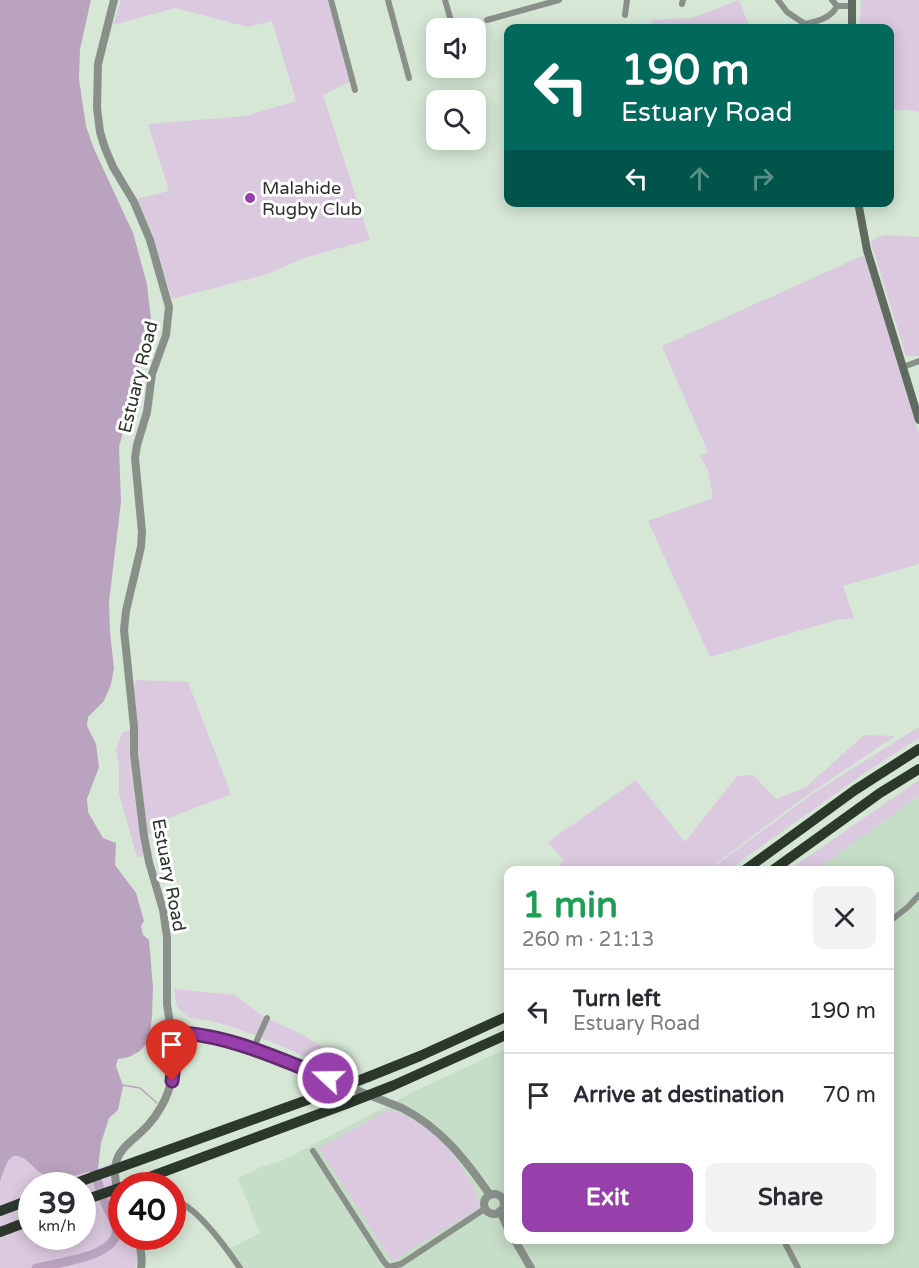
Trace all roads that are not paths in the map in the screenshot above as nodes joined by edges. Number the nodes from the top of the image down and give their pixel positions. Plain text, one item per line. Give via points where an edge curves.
1 (114, 0) edge
2 (331, 0) edge
3 (388, 0) edge
4 (445, 0) edge
5 (559, 0) edge
6 (627, 0) edge
7 (778, 0) edge
8 (832, 0) edge
9 (852, 3) edge
10 (837, 6) junction
11 (625, 15) dead end
12 (450, 18) edge
13 (487, 20) dead end
14 (852, 24) edge
15 (410, 78) dead end
16 (355, 90) dead end
17 (859, 207) edge
18 (919, 361) edge
19 (903, 367) junction
20 (919, 420) edge
21 (919, 749) edge
22 (919, 769) edge
23 (750, 866) edge
24 (779, 866) edge
25 (919, 895) edge
26 (894, 918) edge
27 (267, 1018) dead end
28 (504, 1018) edge
29 (170, 1024) junction
30 (183, 1033) junction
31 (504, 1036) edge
32 (172, 1044) junction
33 (253, 1049) junction
34 (313, 1151) dead end
35 (115, 1172) edge
36 (164, 1172) edge
37 (96, 1176) edge
38 (490, 1195) junction
39 (504, 1196) edge
40 (18, 1204) edge
41 (504, 1204) edge
42 (186, 1206) edge
43 (486, 1208) junction
44 (0, 1211) edge
45 (500, 1211) junction
46 (504, 1220) edge
47 (18, 1225) edge
48 (0, 1232) edge
49 (517, 1244) edge
50 (786, 1244) edge
51 (141, 1250) edge
52 (141, 1268) edge
53 (240, 1268) edge
54 (531, 1268) edge
55 (798, 1268) edge

1 - 29 street, Estuary Road via 98,64 100,132 113,167 147,231 170,307 135,458 142,532 124,630 144,836 167,937
2 - 16 street
3 - 15 street
4 - 12 street
5 - 13 street
6 - 11 street
7 - 10 street via 805,24 833,13
8 - 10 street
9 - 10 street
9 - 14 main road
17 - 19 main road via 872,267
18 - 19 street
19 - 20 main road
21 - 23 highway
22 - 24 highway
25 - 26 street
27 - 33 street
28 - 37 highway, bridge via 368,1077
29 - 30 street via 180,1027
29 - 32 street via 162,1033 166,1042
30 - 32 street
30 - 33 street via 214,1037
31 - 36 highway, bridge via 392,1086
32 - 35 street via 172,1081 161,1107 123,1148
33 - 38 street via 420,1118 457,1150
34 - 43 street via 389,1267 401,1264
38 - 39 street
38 - 43 street via 485,1200
40 - 44 highway
41 - 45 street
42 - 53 street
43 - 45 street via 492,1213
45 - 46 street
47 - 48 highway
49 - 54 street
50 - 55 street
51 - 52 street

